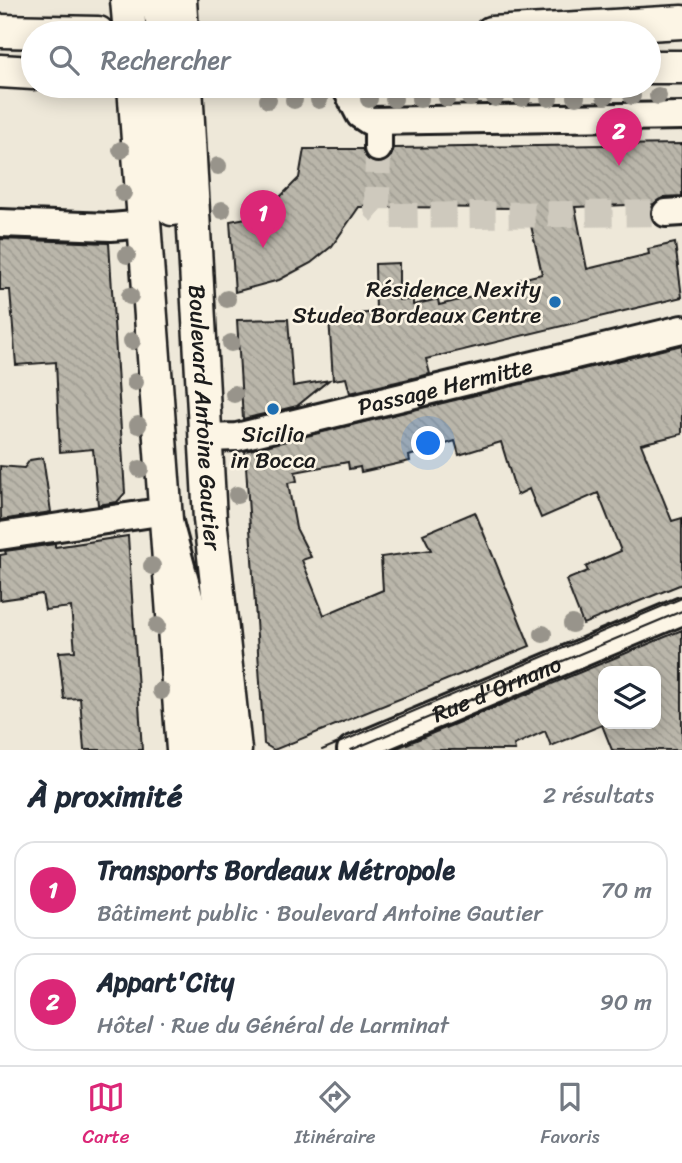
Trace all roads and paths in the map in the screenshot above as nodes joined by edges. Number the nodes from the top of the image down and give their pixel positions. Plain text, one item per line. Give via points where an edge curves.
1 (127, 0) edge
2 (155, 0) edge
3 (180, 0) edge
4 (129, 21) edge
5 (163, 21) edge
6 (181, 21) edge
7 (682, 22) edge
8 (661, 23) edge
9 (0, 31) edge
10 (21, 31) edge
11 (661, 67) edge
12 (682, 67) edge
13 (0, 71) edge
14 (21, 72) edge
15 (135, 98) edge
16 (161, 98) edge
17 (187, 98) edge
18 (351, 98) edge
19 (682, 116) edge
20 (0, 223) edge
21 (146, 224) junction
22 (682, 329) edge
23 (205, 403) junction
24 (208, 438) junction
25 (166, 511) junction
26 (0, 536) edge
27 (682, 611) edge
28 (183, 750) edge
29 (211, 750) edge
30 (235, 750) edge
31 (351, 750) edge

1 - 4 main road
2 - 5 main road
3 - 6 main road
7 - 8 main road
9 - 10 main road
11 - 12 main road
13 - 14 main road
15 - 21 main road, Boulevard Antoine Gautier
16 - 23 main road via 180,280
17 - 23 main road, Boulevard Antoine Gautier
18 - 19 street via 378,135
20 - 21 street
21 - 25 main road, Boulevard Antoine Gautier
22 - 24 street, Passage Hermitte via 237,436
23 - 24 main road, Boulevard Antoine Gautier
24 - 30 main road, Boulevard Antoine Gautier via 210,519
25 - 26 street
25 - 28 main road, Boulevard Antoine Gautier
25 - 29 street, Boulevard Antoine Gautier via 194,615
27 - 31 street, Rue d'Ornano

